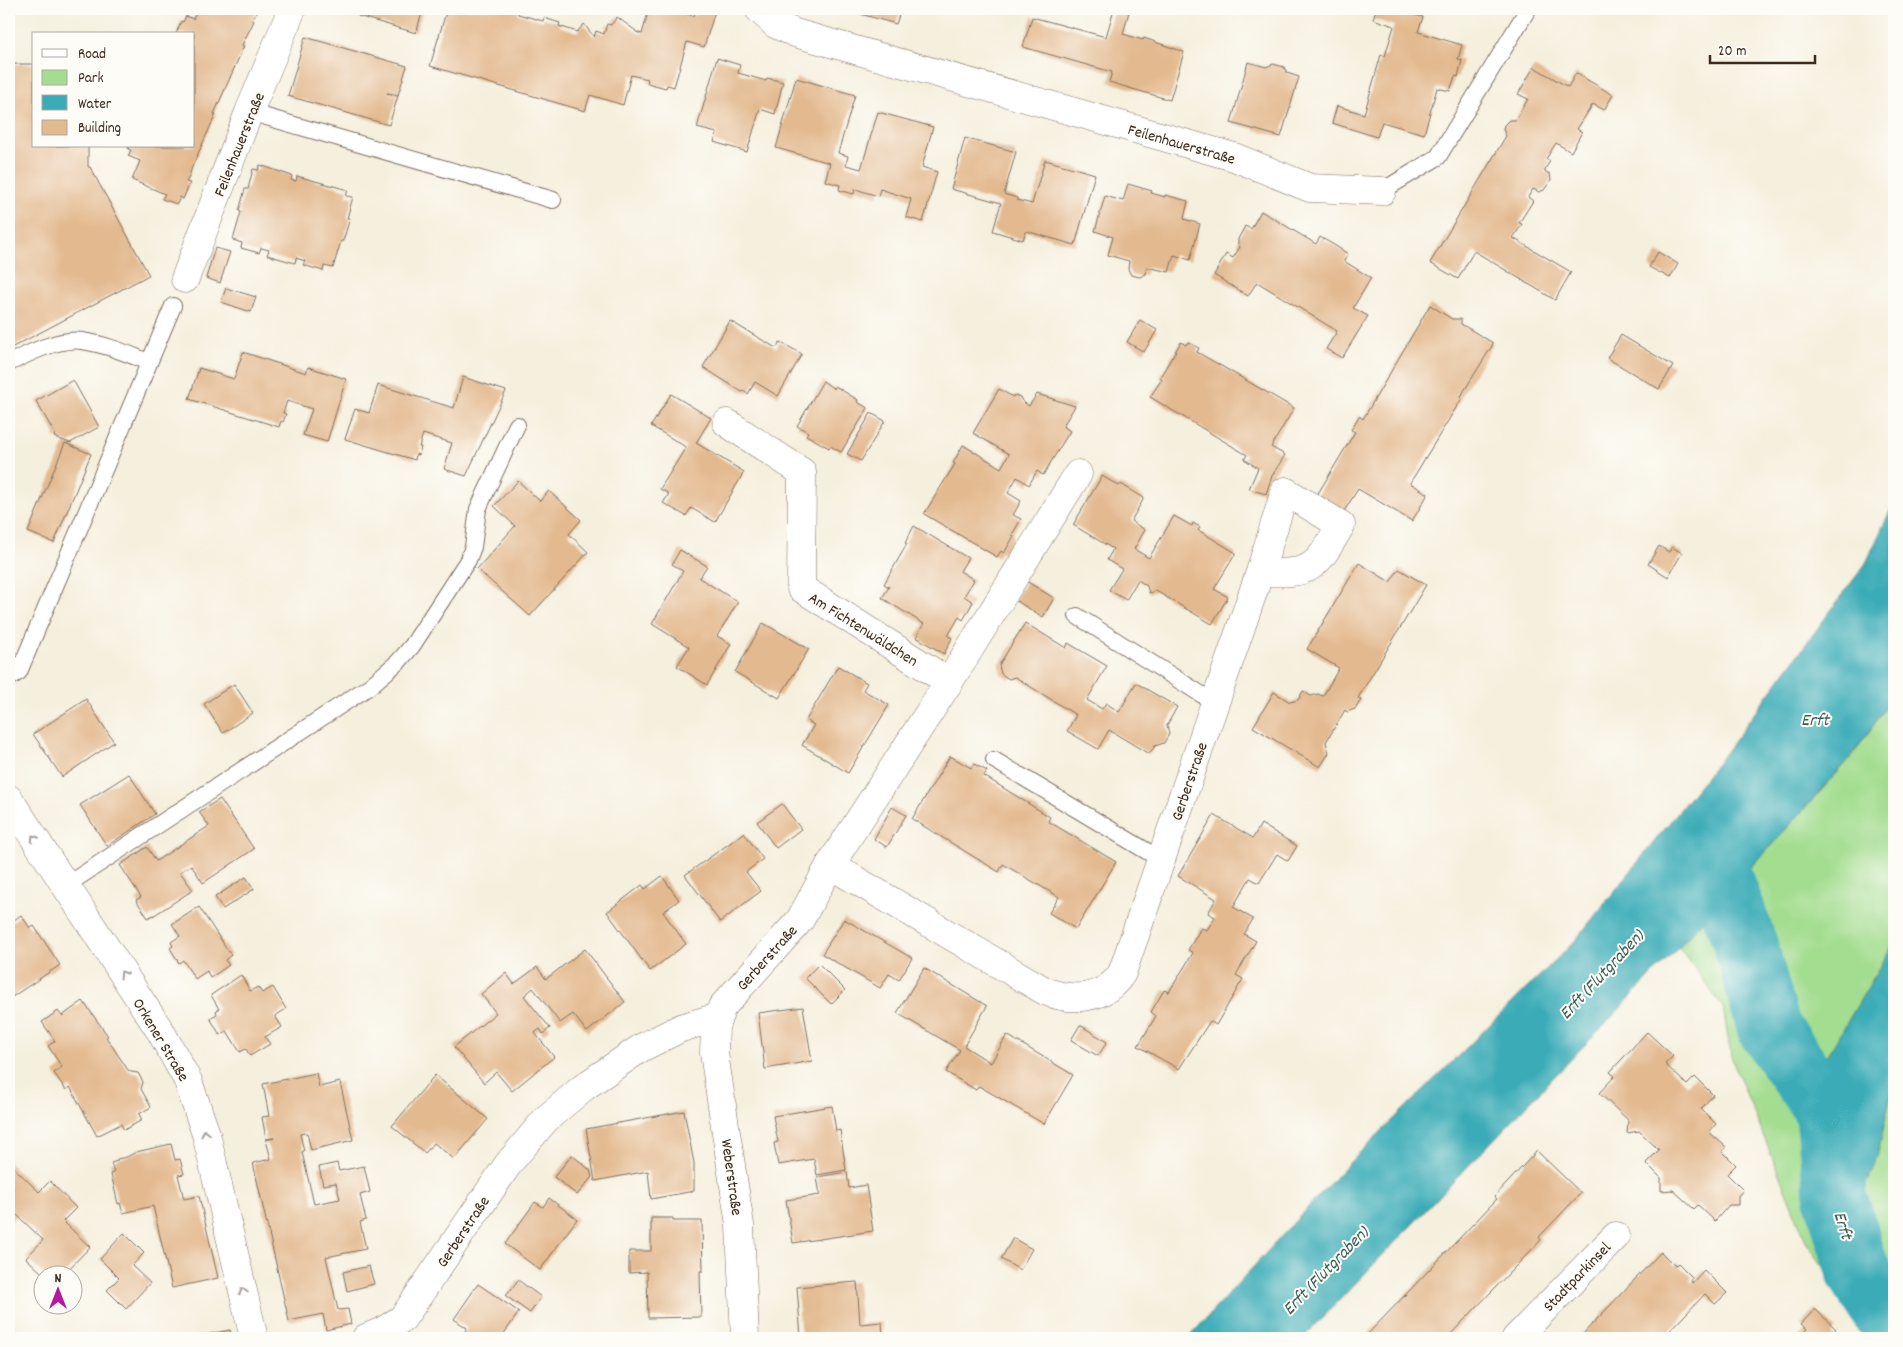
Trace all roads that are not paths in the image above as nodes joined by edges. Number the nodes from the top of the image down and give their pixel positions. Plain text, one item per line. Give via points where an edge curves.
1 (292, 9) edge
2 (759, 9) edge
3 (1528, 9) edge
4 (250, 112) junction
5 (1382, 192) joint
6 (553, 200) dead end
7 (184, 280) dead end
8 (173, 306) dead end
9 (149, 362) junction
10 (9, 363) edge
11 (727, 423) dead end
12 (517, 426) dead end
13 (1078, 474) dead end
14 (1260, 572) dead end
15 (1077, 616) dead end
16 (9, 678) edge
17 (949, 682) junction
18 (1215, 703) junction
19 (994, 760) dead end
20 (9, 799) edge
21 (1160, 859) junction
22 (830, 865) junction
23 (65, 886) junction
24 (718, 1017) junction
25 (1616, 1236) dead end
26 (254, 1338) edge
27 (366, 1338) edge
28 (745, 1338) edge
29 (1516, 1338) edge

1 - 4 street, Feilenhauerstraße
2 - 5 street, Feilenhauerstraße via 775,24 795,33 1234,158 1310,188
3 - 5 lane, Feilenhauerstraße via 1438,158
4 - 6 lane
4 - 7 street, Feilenhauerstraße
8 - 9 lane
9 - 10 lane via 81,340 51,344
9 - 16 lane via 19,672
11 - 17 street, Am Fichtenwäldchen via 802,472 801,588
12 - 23 lane via 478,509 471,555 425,628 399,661 370,686
13 - 17 street
14 - 18 street, Gerberstraße
15 - 18 lane
17 - 22 street
18 - 21 street, Gerberstraße
19 - 21 lane
23 -> 20 street, Orkener Straße
21 - 22 street, Gerberstraße via 1122,973 1116,982 1098,994 1067,998 1045,991
22 - 24 street, Gerberstraße via 800,920 728,1000
26 -> 23 street, Orkener Straße via 206,1134 188,1081
24 - 27 street, Gerberstraße via 681,1028 641,1048 584,1087 546,1119 509,1162 403,1318
24 - 28 street, Weberstraße via 714,1054 740,1225
25 - 29 street, Stadtparkinsel

